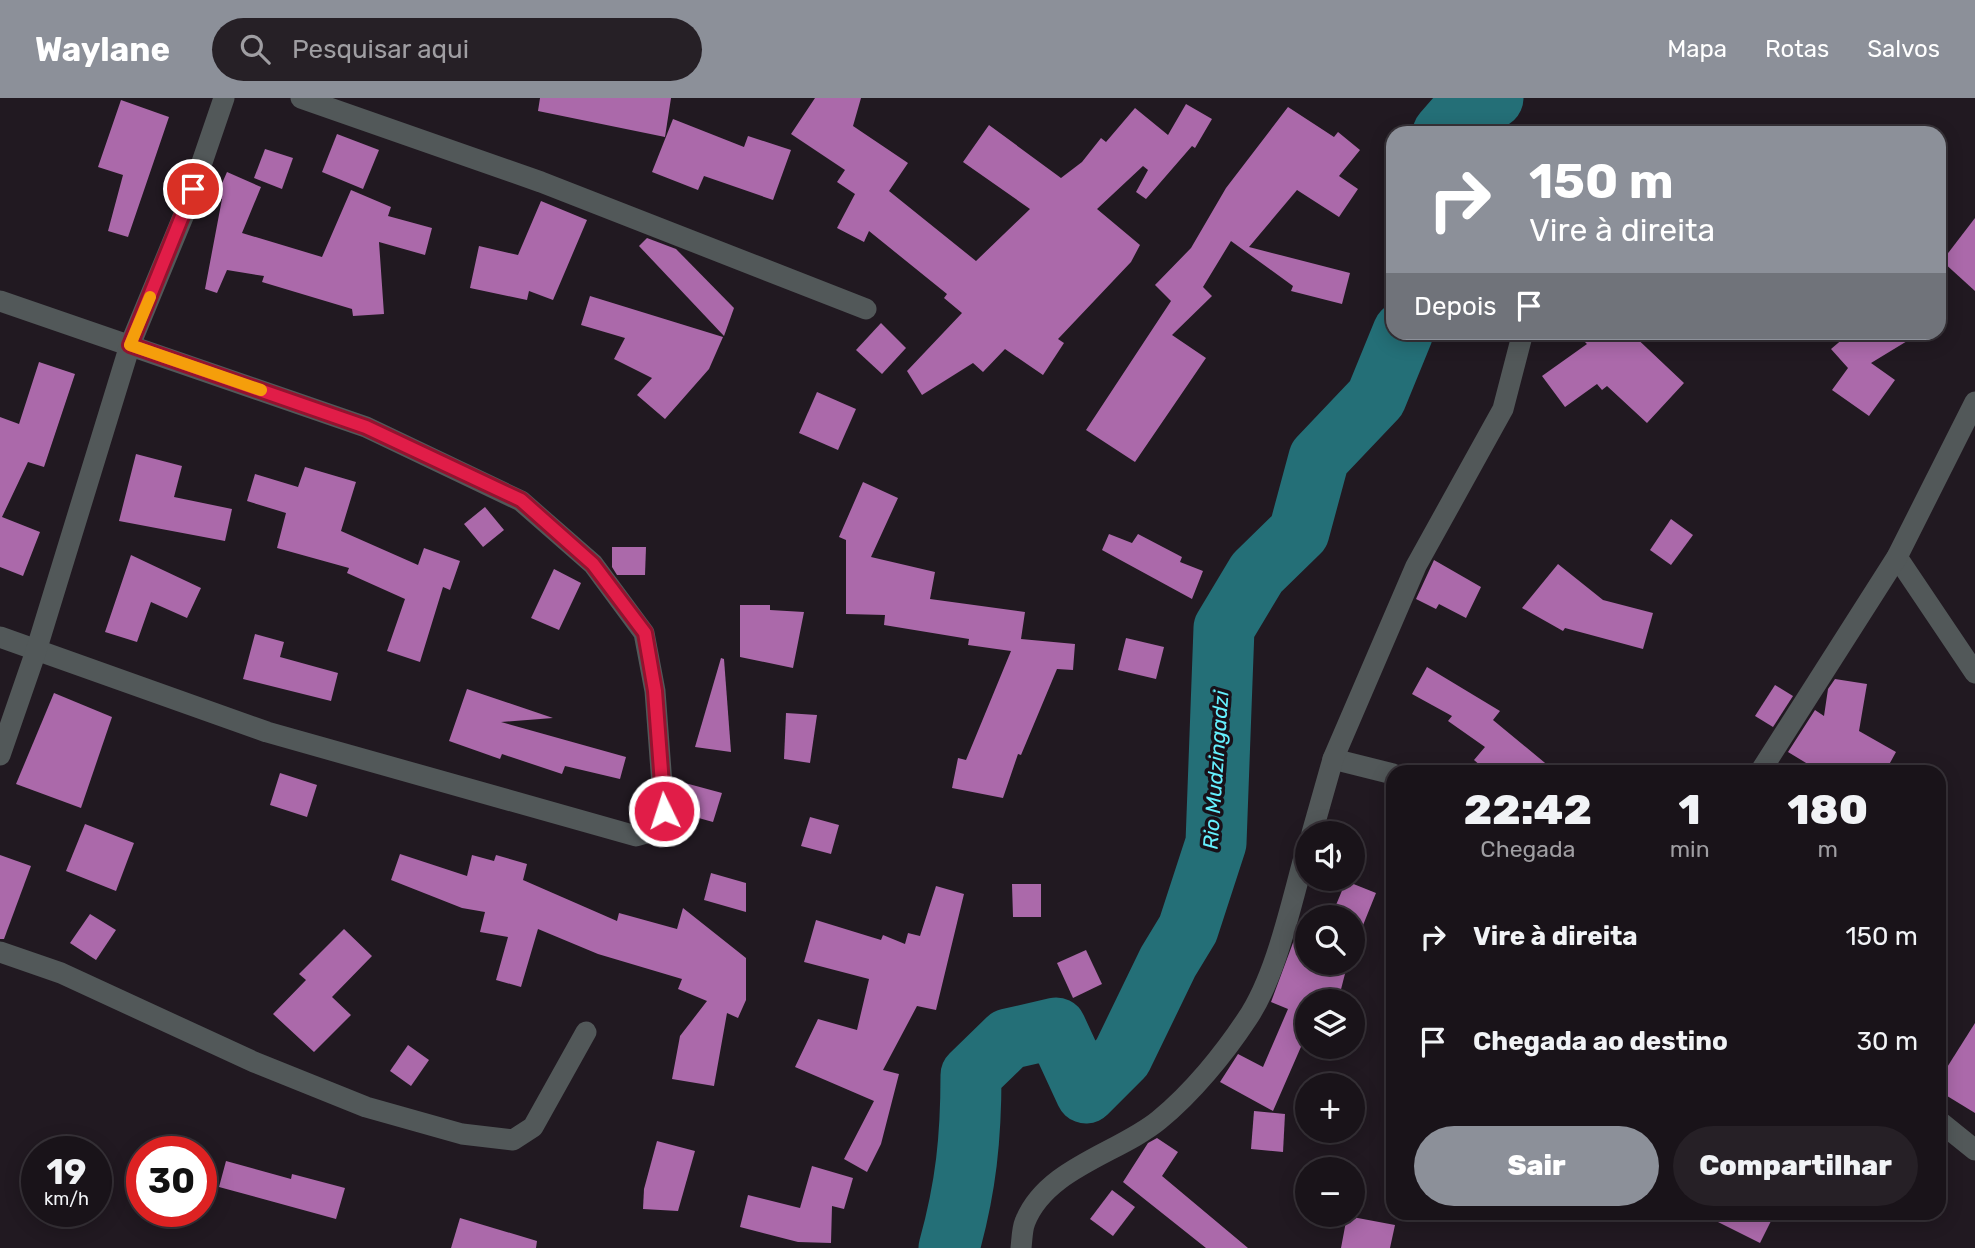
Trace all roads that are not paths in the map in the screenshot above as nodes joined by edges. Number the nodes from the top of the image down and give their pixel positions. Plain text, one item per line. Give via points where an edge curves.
1 (224, 98) edge
2 (301, 98) edge
3 (0, 301) edge
4 (866, 309) dead end
5 (1521, 340) edge
6 (130, 345) junction
7 (1975, 402) edge
8 (1897, 557) junction
9 (0, 637) edge
10 (36, 652) junction
11 (1975, 673) edge
12 (0, 755) edge
13 (1334, 759) junction
14 (1764, 765) edge
15 (1386, 772) edge
16 (1315, 821) edge
17 (1295, 889) edge
18 (0, 952) edge
19 (586, 1032) dead end
20 (1946, 1127) edge
21 (1975, 1150) edge
22 (1021, 1248) edge

1 - 6 street via 185,212
2 - 4 street via 541,182
3 - 6 street
5 - 13 street via 1503,409 1416,566
6 - 10 street
6 - 10 street via 366,427 521,500 593,564 645,633 655,691 664,811 657,830 636,836 267,732
7 - 8 street
8 - 11 street
8 - 14 street
9 - 10 street
10 - 12 street
13 - 15 street
13 - 16 street
17 - 22 street via 1275,958 1248,1018 1157,1122 1061,1179 1036,1203 1024,1223
18 - 19 street via 61,972 254,1062 366,1107 462,1134 513,1140 524,1136
20 - 21 street

